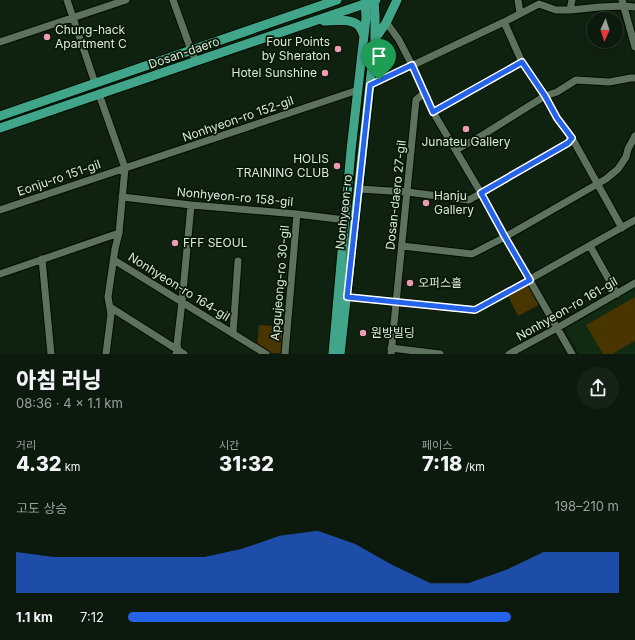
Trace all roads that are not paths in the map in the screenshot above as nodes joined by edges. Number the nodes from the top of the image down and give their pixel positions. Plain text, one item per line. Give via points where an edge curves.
1 (67, 0) edge
2 (126, 0) edge
3 (172, 0) edge
4 (337, 0) edge
5 (397, 0) edge
6 (518, 0) edge
7 (572, 0) edge
8 (371, 1) edge
9 (623, 3) edge
10 (635, 6) edge
11 (570, 10) junction
12 (520, 13) junction
13 (73, 18) junction
14 (314, 22) junction
15 (504, 22) junction
16 (386, 23) junction
17 (364, 36) junction
18 (375, 39) junction
19 (0, 42) edge
20 (635, 47) edge
21 (191, 50) junction
22 (196, 61) junction
23 (522, 62) junction
24 (412, 65) junction
25 (635, 78) edge
26 (95, 83) junction
27 (370, 85) junction
28 (358, 90) junction
29 (424, 93) junction
30 (99, 94) junction
31 (545, 96) junction
32 (433, 112) junction
33 (0, 116) edge
34 (0, 128) edge
35 (635, 136) edge
36 (572, 138) junction
37 (456, 150) junction
38 (124, 168) junction
39 (597, 184) junction
40 (359, 189) junction
41 (407, 192) junction
42 (481, 193) junction
43 (122, 198) junction
44 (191, 205) junction
45 (0, 210) edge
46 (297, 214) junction
47 (345, 220) junction
48 (635, 220) edge
49 (622, 228) junction
50 (120, 233) junction
51 (505, 237) junction
52 (402, 246) junction
53 (590, 246) junction
54 (42, 259) junction
55 (114, 260) junction
56 (238, 261) dead end
57 (0, 274) edge
58 (530, 280) junction
59 (635, 283) edge
60 (617, 294) junction
61 (347, 297) junction
62 (182, 302) junction
63 (396, 302) junction
64 (110, 307) junction
65 (557, 328) junction
66 (233, 333) junction
67 (391, 351) edge
68 (179, 353) edge
69 (51, 354) edge
70 (106, 354) edge
71 (266, 354) edge
72 (285, 354) edge
73 (333, 354) edge
74 (340, 354) edge
75 (440, 354) edge
76 (509, 354) edge
77 (572, 354) edge

1 - 13 street
2 - 13 street
3 - 21 street
4 - 21 main road, Dosan-daero
5 - 16 main road
6 - 12 street
7 - 11 street
8 - 14 main road, Dosan-daero
8 - 17 main road, Nonhyeon-ro
8 - 18 main road, Nonhyeon-ro via 375,15
9 - 10 street
9 - 11 street
9 - 20 street
11 - 12 street via 556,10 538,4
12 - 15 street
13 - 19 street
13 - 26 street
14 - 17 main road via 346,21 360,27
14 - 22 main road, Dosan-daero
15 - 23 street
15 - 24 street
16 - 18 main road
16 - 24 street via 399,40
17 - 28 main road, Nonhyeon-ro
18 - 27 main road, Nonhyeon-ro
21 - 22 street
21 - 26 main road, Dosan-daero
22 - 30 main road, Dosan-daero
23 - 31 street
23 - 32 street
24 - 27 street
24 - 29 street
25 - 31 street via 610,82 576,80
26 - 33 main road, Dosan-daero
27 - 40 main road, Nonhyeon-ro
28 - 38 street, Nonhyeon-ro 152-gil
28 - 47 main road, Nonhyeon-ro
29 - 32 street
29 - 41 street, Dosan-daero 27-gil via 416,100
30 - 34 main road, Dosan-daero
30 - 38 street
31 - 36 street
31 - 37 street
32 - 37 street
35 - 39 street via 618,169
36 - 39 street
36 - 42 street via 568,143
37 - 42 street
38 - 43 street
38 - 45 street, Eonju-ro 151-gil
39 - 49 street
39 - 51 street
40 - 41 street
40 - 61 main road, Nonhyeon-ro
41 - 42 street via 469,200
41 - 52 street, Dosan-daero 27-gil
42 - 51 street
43 - 44 street, Nonhyeon-ro 158-gil
43 - 50 street
44 - 46 street, Nonhyeon-ro 158-gil
44 - 62 street
46 - 47 street, Nonhyeon-ro 158-gil
46 - 72 street, Apgujeong-ro 30-gil
47 - 73 main road, Nonhyeon-ro
48 - 49 street
49 - 53 street
50 - 54 street
50 - 55 street
51 - 52 street via 472,254
51 - 58 street
52 - 63 street, Dosan-daero 27-gil
53 - 58 street
53 - 60 street
54 - 57 street
54 - 69 street
55 - 62 street, Nonhyeon-ro 164-gil
55 - 64 street via 108,297
56 - 66 street, Nonhyeon-ro 164-gil
58 - 63 street via 475,310
58 - 65 street
59 - 60 street, Nonhyeon-ro 161-gil
60 - 65 street, Nonhyeon-ro 161-gil
61 - 63 street
61 - 74 main road, Nonhyeon-ro
62 - 66 street, Nonhyeon-ro 164-gil
62 - 68 street via 177,344
63 - 67 street, Dosan-daero 27-gil
64 - 68 street
64 - 70 street
65 - 76 street, Nonhyeon-ro 161-gil
65 - 77 street
66 - 71 street, Nonhyeon-ro 164-gil
67 - 75 street via 409,350

